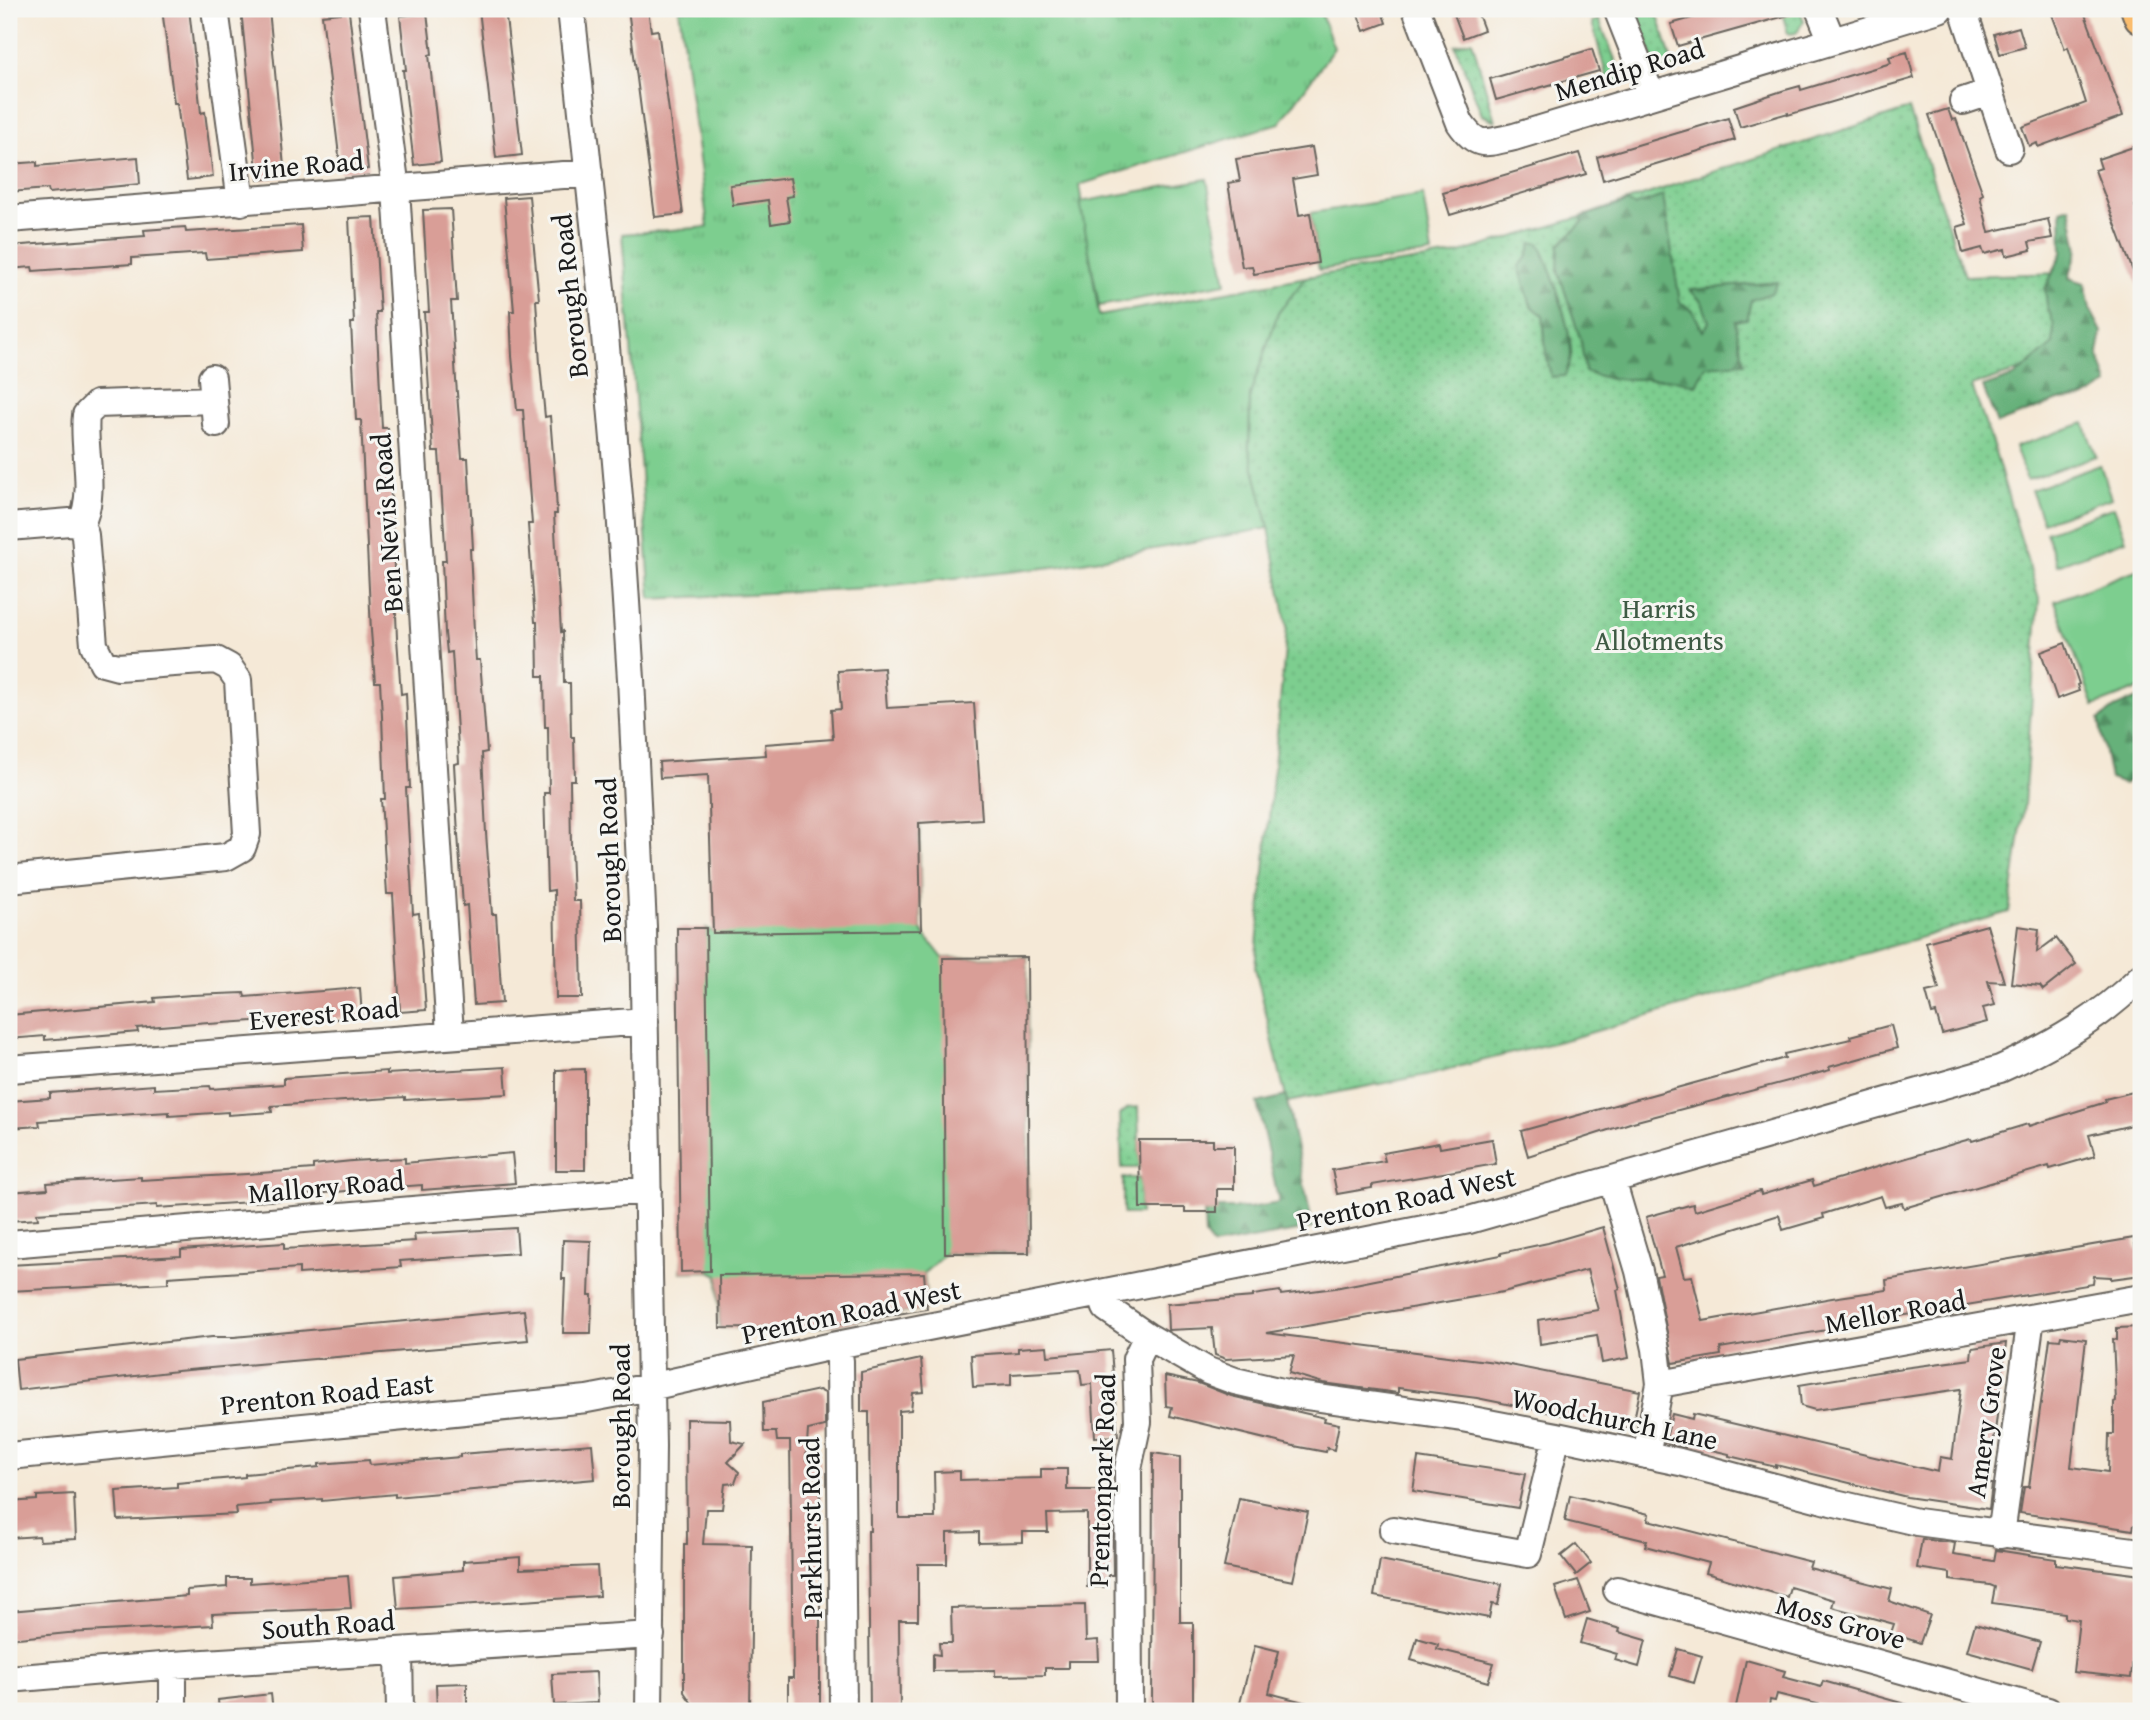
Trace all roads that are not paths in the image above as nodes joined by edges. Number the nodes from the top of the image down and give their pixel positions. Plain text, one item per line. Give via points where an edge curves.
1 (215, 9) edge
2 (372, 9) edge
3 (570, 9) edge
4 (1416, 9) edge
5 (1617, 9) edge
6 (1819, 9) edge
7 (1939, 9) edge
8 (1964, 9) edge
9 (2138, 9) edge
10 (2141, 18) edge
11 (1832, 41) junction
12 (1990, 92) junction
13 (1651, 95) junction
14 (1963, 101) dead end
15 (2009, 149) dead end
16 (589, 173) junction
17 (396, 189) junction
18 (241, 202) junction
19 (9, 219) edge
20 (214, 401) dead end
21 (81, 524) junction
22 (9, 527) edge
23 (9, 879) edge
24 (2141, 977) edge
25 (645, 1021) junction
26 (450, 1034) junction
27 (9, 1069) edge
28 (1612, 1180) junction
29 (648, 1190) junction
30 (9, 1244) edge
31 (1101, 1294) junction
32 (2141, 1298) edge
33 (2031, 1318) junction
34 (1147, 1336) junction
35 (837, 1345) junction
36 (1660, 1384) junction
37 (650, 1387) junction
38 (1557, 1436) junction
39 (1646, 1455) junction
40 (9, 1456) edge
41 (1393, 1530) dead end
42 (2001, 1535) junction
43 (2141, 1552) edge
44 (1618, 1590) dead end
45 (651, 1636) junction
46 (399, 1651) junction
47 (173, 1665) junction
48 (9, 1679) edge
49 (173, 1711) edge
50 (400, 1711) edge
51 (649, 1711) edge
52 (843, 1711) edge
53 (1129, 1711) edge
54 (2048, 1711) edge

1 - 18 street
2 - 17 street, Ben Nevis Road
3 - 16 street, Borough Road
4 - 13 street, Mendip Road via 1460,123 1471,138 1483,142 1514,137
5 - 13 street
6 - 11 street
7 - 11 street, Mendip Road
8 - 12 street
9 - 10 main road
11 - 13 street, Mendip Road
12 - 14 street
12 - 15 street
16 - 17 street, Irvine Road
16 - 25 street, Borough Road via 624,560
17 - 18 street, Irvine Road
17 - 26 street, Ben Nevis Road
18 - 19 street, Irvine Road
20 - 21 street via 97,404 86,415 88,497
21 - 22 street
21 - 23 street via 94,645 103,663 118,667 216,660 229,667 238,680 247,834 242,848 226,858
24 - 28 street, Prenton Road West via 2087,1023 2000,1069
25 - 26 street, Everest Road
25 - 29 street, Borough Road
26 - 27 street, Everest Road
28 - 31 street, Prenton Road West via 1469,1220
28 - 36 street via 1639,1271
29 - 30 street, Mallory Road
29 - 37 street, Borough Road
31 - 34 street, Woodchurch Lane via 1106,1308
31 - 35 street, Prenton Road West
32 - 33 street, Mellor Road
33 - 36 street, Mellor Road
33 - 42 street, Amery Grove
34 - 38 street, Woodchurch Lane via 1235,1381
34 - 53 street, Prentonpark Road via 1136,1359 1138,1422 1128,1469
35 - 37 street, Prenton Road West
35 - 52 street, Parkhurst Road
36 - 39 street
37 - 40 street, Prenton Road East via 587,1399
37 - 45 street, Borough Road
38 - 39 street, Woodchurch Lane
38 - 41 street via 1528,1554
39 - 42 street, Woodchurch Lane via 1917,1522
42 - 43 street, Woodchurch Lane
44 - 54 street, Moss Grove
45 - 46 street, South Road
45 - 51 street, Borough Road
46 - 47 street, South Road
46 - 50 street
47 - 48 street, South Road
47 - 49 street

